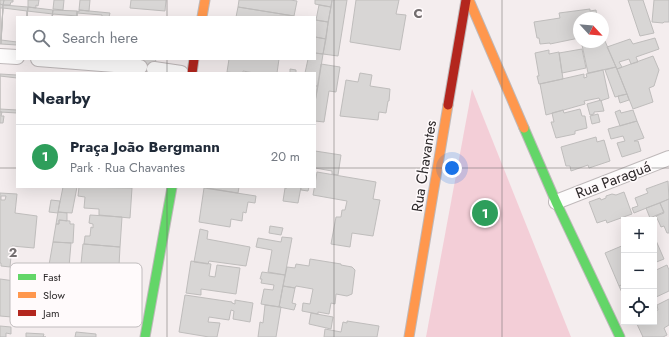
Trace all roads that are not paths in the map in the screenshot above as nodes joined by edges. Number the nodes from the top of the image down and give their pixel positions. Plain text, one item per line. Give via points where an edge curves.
1 (205, 0) edge
2 (466, 0) edge
3 (469, 0) edge
4 (202, 16) edge
5 (0, 56) edge
6 (16, 57) edge
7 (50, 60) edge
8 (194, 60) edge
9 (174, 72) edge
10 (192, 72) edge
11 (669, 158) edge
12 (172, 188) edge
13 (556, 202) junction
14 (145, 337) edge
15 (410, 337) edge
16 (620, 337) edge

1 - 4 street
2 - 15 street, Rua Chavantes
3 - 13 street
5 - 6 street
7 - 9 street
8 - 10 street
11 - 13 street, Rua Paraguá
12 - 14 street
13 - 16 street

